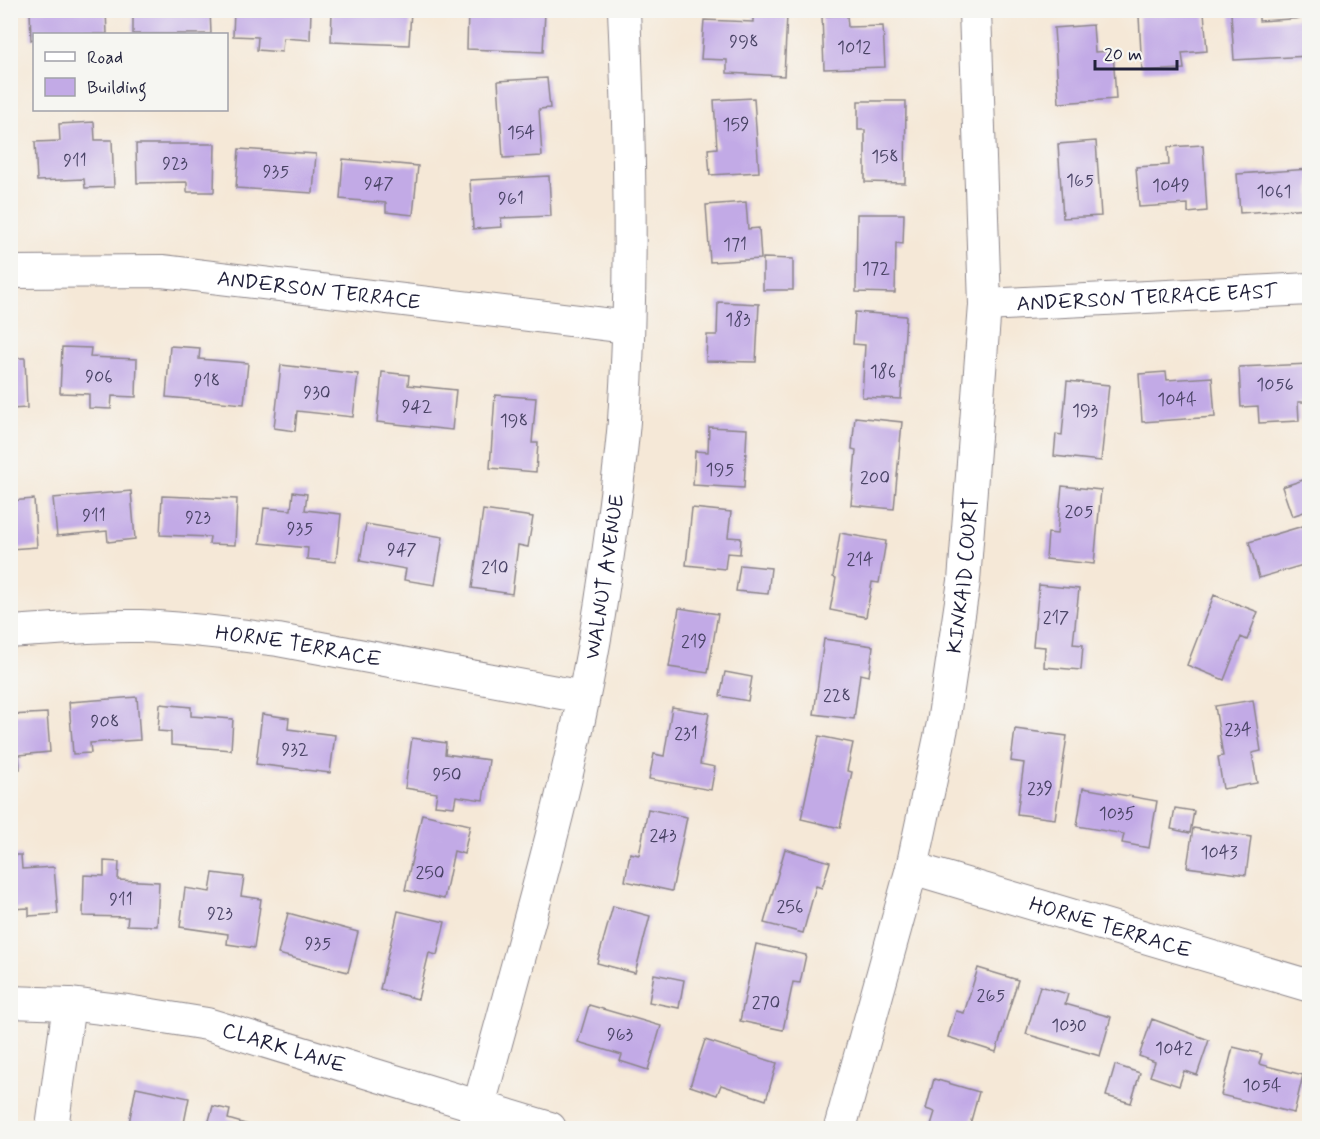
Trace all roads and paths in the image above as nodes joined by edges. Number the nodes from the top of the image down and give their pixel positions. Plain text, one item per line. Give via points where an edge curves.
1 (624, 10) edge
2 (975, 10) edge
3 (10, 272) edge
4 (1310, 289) edge
5 (985, 305) junction
6 (628, 327) junction
7 (10, 632) edge
8 (584, 697) junction
9 (912, 868) junction
10 (1309, 982) edge
11 (10, 1002) edge
12 (69, 1004) junction
13 (476, 1118) edge
14 (52, 1128) edge
15 (550, 1128) edge
16 (840, 1128) edge

1 - 6 street, WALNUT AVENUE via 629,127
2 - 5 street, KINKAID COURT
3 - 6 street, ANDERSON TERRACE via 162,271
4 - 5 street, ANDERSON TERRACE EAST
5 - 9 street, KINKAID COURT via 964,580 943,723
6 - 8 street, WALNUT AVENUE via 624,423 601,603
7 - 8 street, HORNE TERRACE via 139,626 231,633
8 - 13 street, WALNUT AVENUE
9 - 10 street, HORNE TERRACE
9 - 16 street, KINKAID COURT
11 - 12 street, CLARK LANE
12 - 13 street, CLARK LANE via 207,1024
12 - 14 street
13 - 15 street, CLARK LANE

